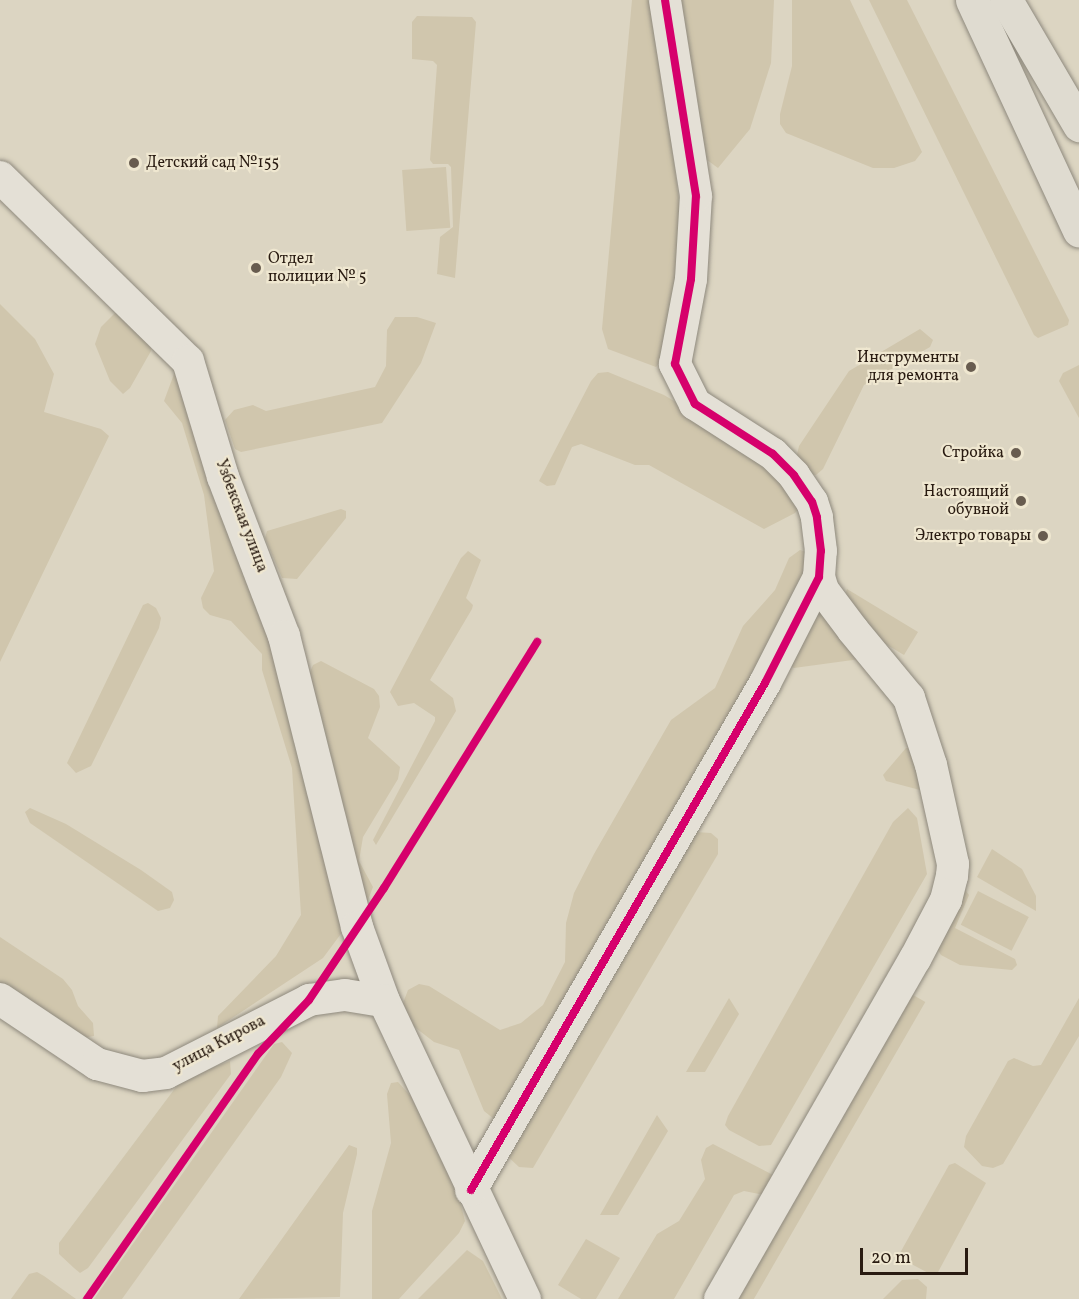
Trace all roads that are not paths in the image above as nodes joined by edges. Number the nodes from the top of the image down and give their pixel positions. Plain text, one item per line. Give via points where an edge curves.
1 (665, 0) edge
2 (972, 0) edge
3 (1006, 0) edge
4 (1073, 113) edge
5 (0, 177) edge
6 (1079, 230) edge
7 (819, 577) junction
8 (0, 999) edge
9 (384, 1001) junction
10 (471, 1190) junction
11 (525, 1299) edge
12 (720, 1299) edge

1 - 7 street via 696,196 690,279 675,364 695,404 773,454 794,475 815,509 821,551
2 - 6 highway
3 - 4 highway
5 - 9 street, Узбекская улица via 188,361 223,477 284,636 316,750 357,927
7 - 10 street via 765,683
7 - 12 street via 832,602 909,698 931,765 953,864 952,876 946,900 915,958
8 - 9 street, улица Кирова via 97,1064 142,1076 166,1073 309,1000 345,995
9 - 10 street, Узбекская улица
10 - 11 street, Узбекская улица

